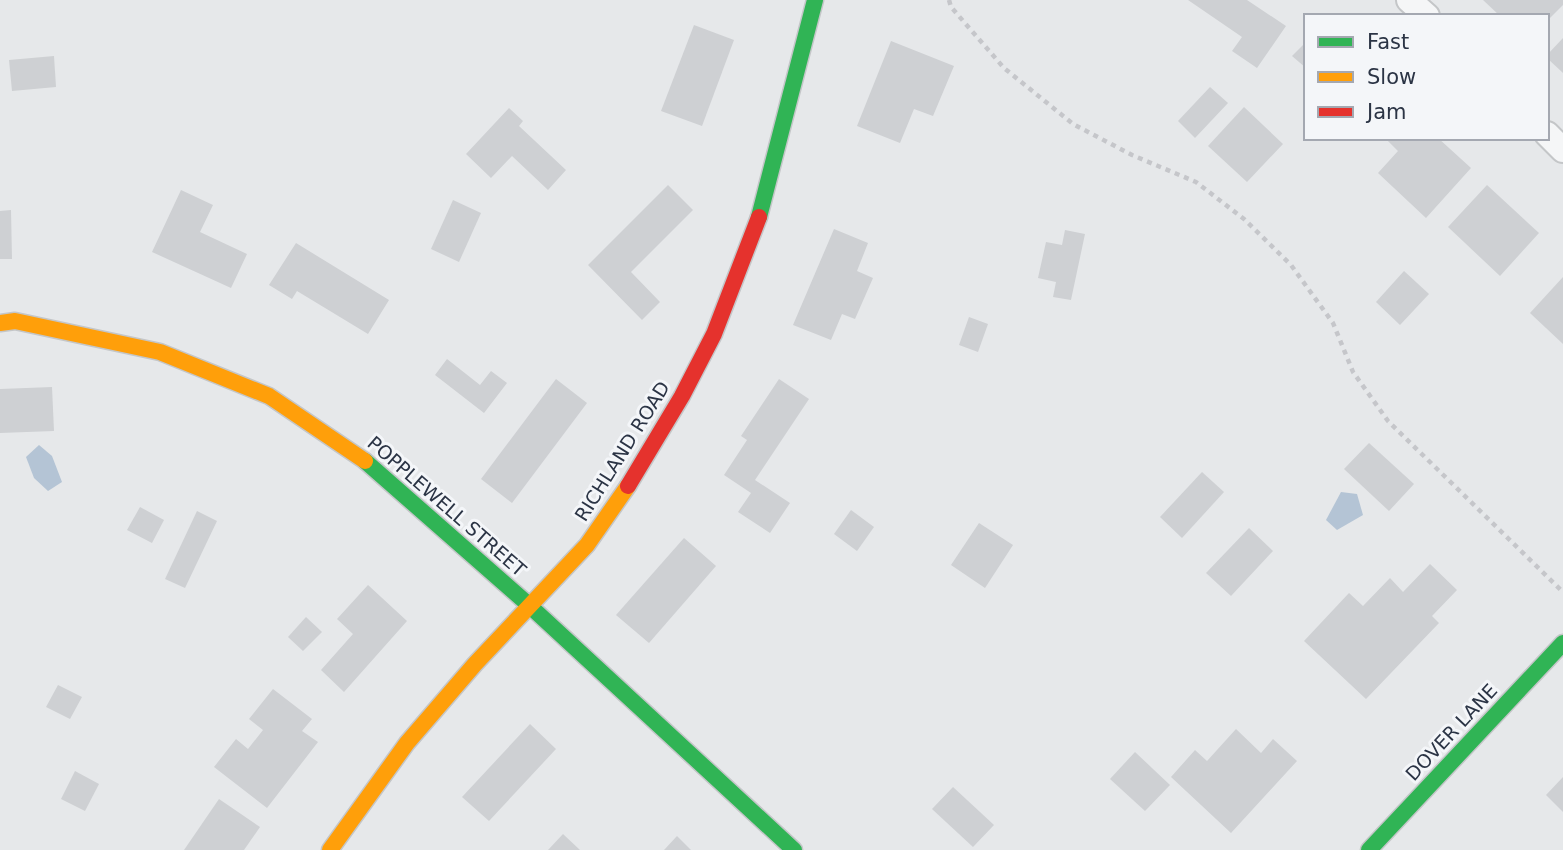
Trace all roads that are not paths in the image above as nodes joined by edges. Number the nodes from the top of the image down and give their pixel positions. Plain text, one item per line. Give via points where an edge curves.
1 (815, 0) edge
2 (1409, 0) edge
3 (1425, 14) edge
4 (1549, 136) edge
5 (1563, 150) edge
6 (0, 323) edge
7 (530, 606) junction
8 (1563, 643) edge
9 (330, 850) edge
10 (794, 850) edge
11 (1369, 850) edge

1 - 7 street, RICHLAND ROAD via 760,215 714,334 624,494 587,545
2 - 3 street
4 - 5 street
6 - 7 street, POPPLEWELL STREET via 15,321 160,352 269,396 364,460
7 - 9 street, RICHLAND ROAD via 407,743
7 - 10 street, POPPLEWELL STREET
8 - 11 street, DOVER LANE

